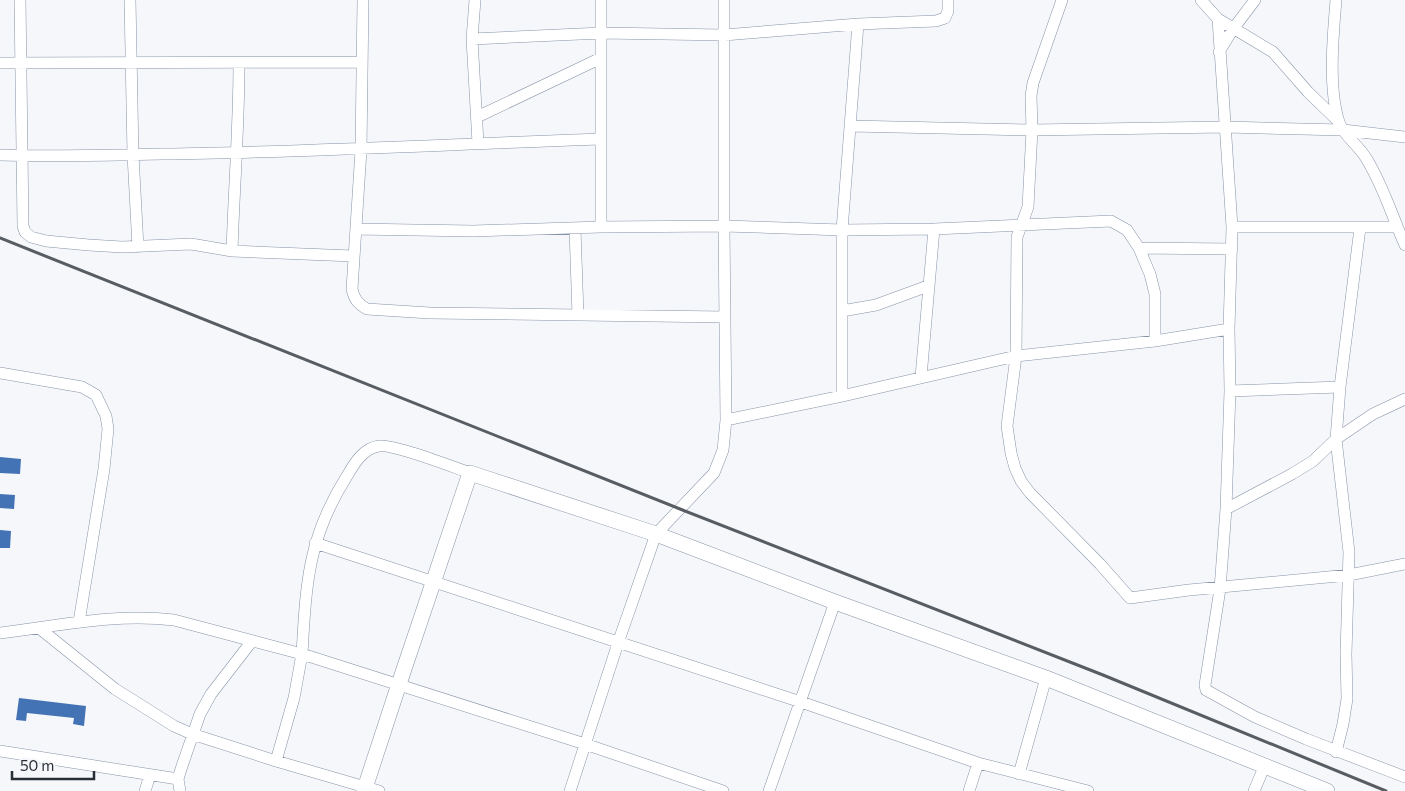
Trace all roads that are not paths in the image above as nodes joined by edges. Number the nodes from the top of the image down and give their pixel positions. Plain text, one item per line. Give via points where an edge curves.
1 (20, 0) edge
2 (130, 0) edge
3 (363, 0) edge
4 (475, 0) edge
5 (601, 0) edge
6 (724, 0) edge
7 (948, 0) edge
8 (1062, 0) edge
9 (1202, 0) edge
10 (1255, 0) edge
11 (1336, 0) edge
12 (1218, 19) junction
13 (858, 24) junction
14 (1233, 29) junction
15 (602, 33) junction
16 (724, 35) junction
17 (472, 39) junction
18 (1220, 52) junction
19 (600, 58) junction
20 (131, 62) junction
21 (361, 62) junction
22 (0, 63) edge
23 (20, 63) junction
24 (239, 63) junction
25 (477, 117) junction
26 (851, 126) junction
27 (1341, 126) junction
28 (1225, 127) junction
29 (1032, 130) junction
30 (1405, 137) edge
31 (601, 139) junction
32 (478, 143) junction
33 (361, 150) junction
34 (236, 153) junction
35 (0, 155) edge
36 (133, 155) junction
37 (20, 156) junction
38 (1020, 225) junction
39 (724, 226) junction
40 (601, 227) junction
41 (1232, 227) junction
42 (1397, 227) junction
43 (1360, 228) junction
44 (356, 229) junction
45 (575, 229) junction
46 (934, 229) junction
47 (842, 230) junction
48 (1405, 245) edge
49 (138, 247) junction
50 (1139, 248) junction
51 (1232, 249) junction
52 (232, 251) junction
53 (353, 256) junction
54 (928, 286) junction
55 (842, 311) junction
56 (578, 315) junction
57 (725, 317) junction
58 (1229, 329) junction
59 (1155, 341) junction
60 (1016, 356) junction
61 (0, 373) edge
62 (921, 377) junction
63 (1340, 387) junction
64 (1230, 391) junction
65 (842, 396) junction
66 (1405, 399) edge
67 (726, 420) junction
68 (1336, 439) junction
69 (470, 473) junction
70 (1226, 509) junction
71 (656, 534) junction
72 (315, 543) junction
73 (1405, 564) edge
74 (1349, 575) junction
75 (434, 582) junction
76 (1220, 588) junction
77 (835, 602) junction
78 (79, 622) junction
79 (39, 628) junction
80 (0, 633) edge
81 (252, 641) junction
82 (618, 643) junction
83 (302, 654) junction
84 (1046, 678) junction
85 (398, 684) junction
86 (801, 702) junction
87 (192, 734) junction
88 (585, 744) junction
89 (0, 750) edge
90 (1336, 752) junction
91 (276, 761) junction
92 (978, 763) junction
93 (1265, 765) junction
94 (1019, 774) junction
95 (150, 775) junction
96 (1405, 776) edge
97 (179, 785) edge
98 (370, 790) edge
99 (146, 791) edge
100 (570, 791) edge
101 (724, 791) edge
102 (769, 791) edge
103 (969, 791) edge
104 (1088, 791) edge
105 (1254, 791) edge
106 (1327, 791) edge

1 - 23 street
2 - 20 street
3 - 21 street
4 - 17 street
5 - 15 street
6 - 16 street
7 - 13 street via 945,18
8 - 29 street via 1033,83
9 - 12 street
10 - 14 street
11 - 27 street via 1334,87
12 - 14 street
12 - 18 street
13 - 16 street
13 - 26 street
14 - 18 street
14 - 27 street via 1273,52
15 - 16 street
15 - 17 street
15 - 19 street
16 - 39 street
17 - 25 street
18 - 28 street
19 - 25 street
19 - 31 street
20 - 23 street
20 - 24 street
20 - 36 street
21 - 24 street
21 - 33 street
22 - 23 street
23 - 37 street
24 - 34 street
25 - 32 street
26 - 29 street
26 - 47 street
27 - 28 street
27 - 30 street
27 - 42 street via 1366,158
28 - 29 street
28 - 41 street
29 - 38 street via 1028,206
31 - 32 street
31 - 40 street
32 - 33 street
33 - 34 street
33 - 44 street
34 - 36 street
34 - 52 street
35 - 37 street
36 - 37 street
36 - 49 street
37 - 49 street via 23,226 30,237 46,241
38 - 46 street
38 - 50 street via 1111,221 1127,230
38 - 60 street via 1017,241
39 - 40 street
39 - 47 street
39 - 57 street
40 - 45 street
41 - 43 street
41 - 51 street
42 - 43 street
42 - 48 street
43 - 63 street
44 - 45 street
44 - 53 street
45 - 56 street
46 - 47 street
46 - 54 street
47 - 55 street
49 - 52 street via 191,244
50 - 51 street
50 - 59 street via 1155,294
51 - 58 street
52 - 53 street
53 - 56 street via 354,298 367,309
54 - 55 street via 876,305
54 - 62 street
55 - 65 street
56 - 57 street
57 - 67 street
58 - 59 street
58 - 64 street
59 - 60 street
60 - 62 street
60 - 76 street via 1007,433 1018,475 1030,493 1130,598
61 - 78 street via 82,386 96,395 106,416 104,469
62 - 65 street
63 - 64 street
63 - 68 street
64 - 70 street
65 - 67 street
66 - 68 street via 1373,414
67 - 71 street via 723,450 714,473
68 - 70 street via 1306,465
68 - 74 street via 1348,537
69 - 71 main road
69 - 72 street via 393,448 380,445 369,449 360,456 337,492
69 - 75 main road
70 - 76 street
71 - 77 main road
71 - 82 street
72 - 75 street
72 - 83 street via 306,594
73 - 74 street
74 - 76 street
74 - 90 street via 1347,699
75 - 82 street
75 - 85 main road
76 - 90 street via 1206,690 1255,717
77 - 84 main road
77 - 86 street
78 - 79 street
78 - 81 street via 123,618 174,620
79 - 80 street
79 - 87 street via 115,689 168,723
81 - 83 street
81 - 87 street via 211,694
82 - 86 street
82 - 88 street
83 - 85 street
83 - 91 street via 294,698
84 - 93 main road
84 - 94 street
85 - 88 street
85 - 98 main road
86 - 92 street
86 - 102 street
87 - 91 street
87 - 97 street
88 - 100 street
88 - 101 street
89 - 95 street
90 - 96 street
91 - 98 street
92 - 94 street
92 - 103 street
93 - 105 street
93 - 106 main road
94 - 104 street
95 - 97 street
95 - 99 street

